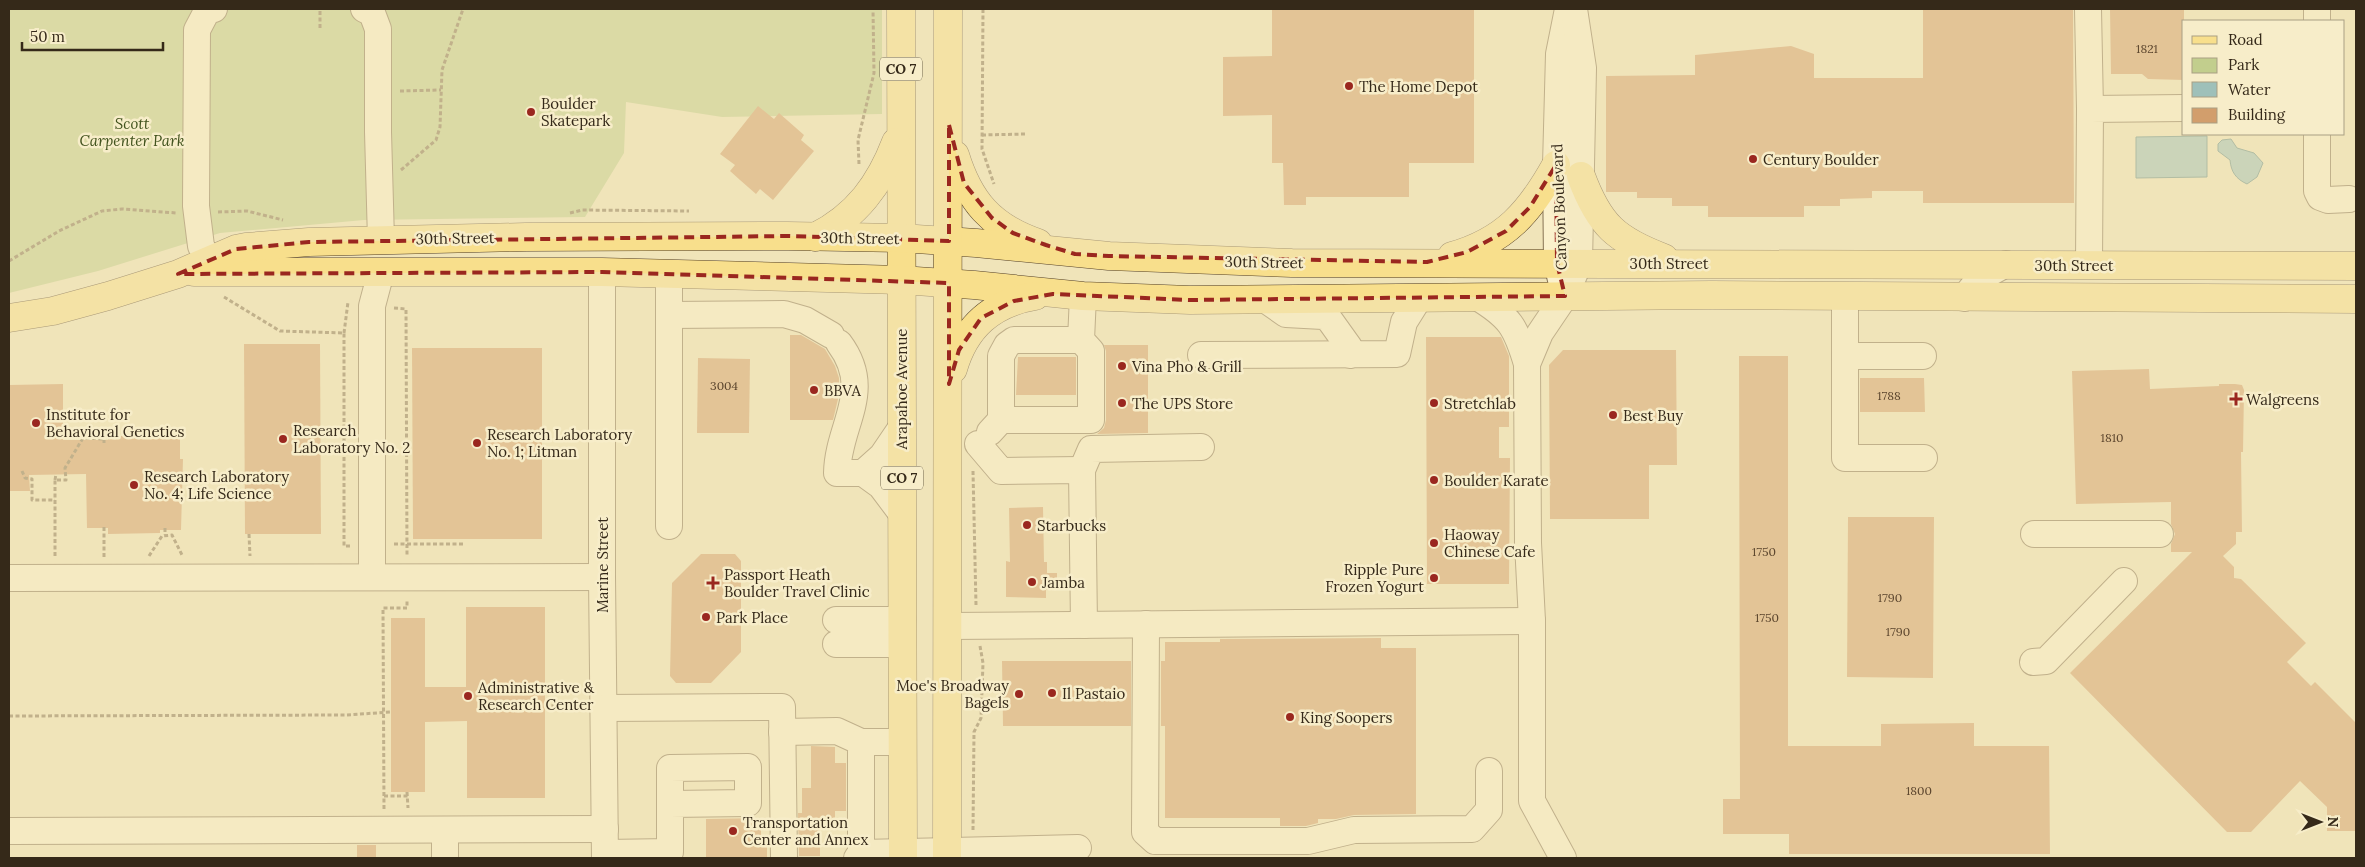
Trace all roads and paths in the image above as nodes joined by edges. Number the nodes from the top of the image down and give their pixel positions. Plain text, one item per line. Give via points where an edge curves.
1 (214, 9) edge
2 (320, 9) edge
3 (364, 9) edge
4 (463, 9) edge
5 (874, 9) edge
6 (901, 9) edge
7 (948, 9) edge
8 (983, 9) edge
9 (1568, 9) edge
10 (1574, 9) edge
11 (2088, 9) edge
12 (320, 28) dead end
13 (2182, 108) edge
14 (2090, 109) junction
15 (949, 125) junction
16 (901, 128) junction
17 (1025, 134) dead end
18 (982, 135) junction
19 (2317, 135) edge
20 (1556, 165) junction
21 (859, 166) dead end
22 (395, 176) dead end
23 (1581, 176) junction
24 (996, 189) dead end
25 (2349, 199) dead end
26 (214, 212) dead end
27 (181, 214) dead end
28 (292, 222) dead end
29 (815, 236) junction
30 (901, 238) junction
31 (381, 240) junction
32 (949, 241) junction
33 (1075, 254) junction
34 (9, 261) edge
35 (1427, 262) junction
36 (1568, 263) junction
37 (1678, 263) junction
38 (2006, 264) junction
39 (2090, 265) junction
40 (213, 266) junction
41 (2356, 266) edge
42 (381, 272) junction
43 (602, 272) junction
44 (670, 274) junction
45 (901, 280) junction
46 (949, 283) junction
47 (1053, 294) junction
48 (1083, 296) junction
49 (1565, 296) junction
50 (224, 297) dead end
51 (349, 297) dead end
52 (1477, 297) junction
53 (1845, 297) junction
54 (1419, 298) junction
55 (1964, 298) junction
56 (2356, 299) edge
57 (1266, 300) junction
58 (670, 315) junction
59 (9, 318) edge
60 (344, 333) junction
61 (1081, 340) junction
62 (1200, 355) dead end
63 (1350, 355) junction
64 (1845, 356) junction
65 (1923, 356) dead end
66 (1527, 364) junction
67 (949, 384) junction
68 (1001, 420) junction
69 (1091, 420) junction
70 (901, 428) junction
71 (104, 442) dead end
72 (967, 445) junction
73 (1201, 447) dead end
74 (1924, 458) dead end
75 (1087, 460) junction
76 (22, 471) dead end
77 (56, 474) dead end
78 (863, 474) junction
79 (55, 480) junction
80 (55, 500) junction
81 (902, 514) junction
82 (669, 526) dead end
83 (104, 527) dead end
84 (165, 528) dead end
85 (249, 534) dead end
86 (2034, 534) dead end
87 (2160, 534) dead end
88 (165, 535) dead end
89 (463, 544) dead end
90 (374, 545) junction
91 (55, 557) dead end
92 (250, 564) dead end
93 (104, 566) dead end
94 (372, 577) junction
95 (602, 577) junction
96 (9, 578) edge
97 (2124, 581) dead end
98 (1532, 622) junction
99 (1146, 624) junction
100 (977, 625) junction
101 (1084, 625) junction
102 (948, 626) junction
103 (836, 632) dead end
104 (903, 632) junction
105 (2033, 662) dead end
106 (545, 706) dead end
107 (591, 707) junction
108 (392, 712) dead end
109 (9, 716) edge
110 (782, 732) junction
111 (861, 742) junction
112 (902, 742) junction
113 (1489, 771) dead end
114 (384, 796) dead end
115 (408, 796) dead end
116 (670, 804) dead end
117 (445, 830) junction
118 (9, 831) edge
119 (605, 847) edge
120 (1078, 848) dead end
121 (956, 853) edge
122 (859, 855) edge
123 (903, 855) edge
124 (445, 858) edge
125 (784, 858) edge
126 (1563, 858) edge

1 - 40 street via 207,11 197,30 196,119 196,206 201,246
2 - 12 path
3 - 31 street via 372,13 378,29
4 - 22 path via 442,70 440,127 436,140
5 - 21 path via 874,73 858,140
6 - 16 main road, Arapahoe Avenue / CO 7
7 - 15 main road
8 - 18 path
9 - 20 street, Canyon Boulevard via 1559,54
10 - 23 street, Canyon Boulevard via 1583,68
11 - 14 street
13 - 14 street
14 - 39 street
15 - 32 main road
15 - 33 main road via 964,183 986,212 1014,233
16 - 29 main road via 884,172 871,191 843,219
16 - 30 main road, Arapahoe Avenue / CO 7
17 - 18 path
18 - 24 path via 982,149
19 - 25 street via 2320,197
20 - 35 main road via 1530,207 1506,231 1467,252
20 - 36 street, Canyon Boulevard
23 - 36 street, Canyon Boulevard
23 - 37 main road via 1590,199 1607,226 1625,241
26 - 28 path via 247,211
27 - 34 path via 122,209 102,211 59,231
29 - 30 main road, 30th Street
29 - 31 main road, 30th Street via 526,236
30 - 32 main road, 30th Street
30 - 45 main road, Arapahoe Avenue / CO 7
31 - 40 main road, 30th Street via 264,244 236,249
31 - 42 main road
32 - 33 main road, 30th Street
32 - 46 main road
33 - 35 main road, 30th Street via 1246,262
35 - 36 main road, 30th Street
36 - 37 main road, 30th Street
36 - 49 street, Canyon Boulevard
37 - 38 main road, 30th Street
38 - 39 main road, 30th Street
38 - 55 street via 1979,279
39 - 41 main road, 30th Street
40 - 42 main road, 30th Street
40 - 59 main road, 30th Street via 52,311
42 - 43 main road, 30th Street
42 - 90 street via 372,306
43 - 44 main road, 30th Street
43 - 95 street, Marine Street
44 - 45 main road, 30th Street
44 - 58 street
45 - 46 main road, 30th Street
45 - 70 main road, Arapahoe Avenue / CO 7
46 - 47 main road, 30th Street
46 - 67 main road
47 - 48 main road, 30th Street
47 - 67 main road via 1014,301 981,318 959,350
48 - 57 main road, 30th Street
48 - 61 street
49 - 52 main road, 30th Street
49 - 53 main road, 30th Street
49 - 66 street, Canyon Boulevard via 1540,333
50 - 60 path via 280,331
51 - 60 path
52 - 54 main road, 30th Street
52 - 66 street via 1506,317 1519,338
53 - 55 main road, 30th Street
53 - 64 street
54 - 57 main road, 30th Street
54 - 63 street via 1404,322 1397,354
55 - 56 main road, 30th Street
57 - 63 street via 1286,314 1330,319 1349,347
58 - 78 street via 792,315 835,339 853,366 855,385 855,403 839,449 837,474
58 - 82 street
60 - 90 path via 344,546
61 - 68 street via 1014,340 1006,345 1001,356
61 - 69 street via 1091,351
62 - 63 street
64 - 65 street
64 - 74 street via 1844,458
66 - 98 street
67 - 72 main road
68 - 69 street
68 - 72 street
69 - 75 street
70 - 78 street via 882,456
70 - 81 main road, Arapahoe Avenue / CO 7
71 - 79 path via 104,439 83,438 65,468 66,480
72 - 75 street via 1001,471
72 - 100 path
72 - 102 main road
73 - 75 street
75 - 101 street
76 - 80 path via 25,478 32,478 32,500
77 - 79 path
78 - 81 street via 881,486
79 - 80 path
80 - 91 path
81 - 104 main road, Arapahoe Avenue / CO 7
83 - 93 path
84 - 88 path
85 - 92 path
86 - 87 street
89 - 90 path
90 - 94 street
94 - 95 street
94 - 96 street
95 - 107 street, Marine Street
97 - 105 street via 2046,661
98 - 99 street
98 - 126 street via 1532,801
99 - 101 street
99 - 113 street via 1145,832 1155,841 1308,841 1354,830 1472,829 1489,810
100 - 101 street
100 - 102 street
100 - 121 path via 983,663 981,718 974,732
102 - 121 main road
103 - 104 street
104 - 112 main road, Arapahoe Avenue / CO 7
106 - 107 path
107 - 110 street via 782,706
107 - 119 street, Marine Street
108 - 109 path via 346,715
110 - 111 street via 837,732
110 - 125 street
111 - 112 street
111 - 122 street
112 - 123 main road, Arapahoe Avenue / CO 7
114 - 115 path
116 - 119 street via 670,852
117 - 118 street
117 - 119 street
117 - 124 street
120 - 121 street
121 - 123 street
122 - 123 street

